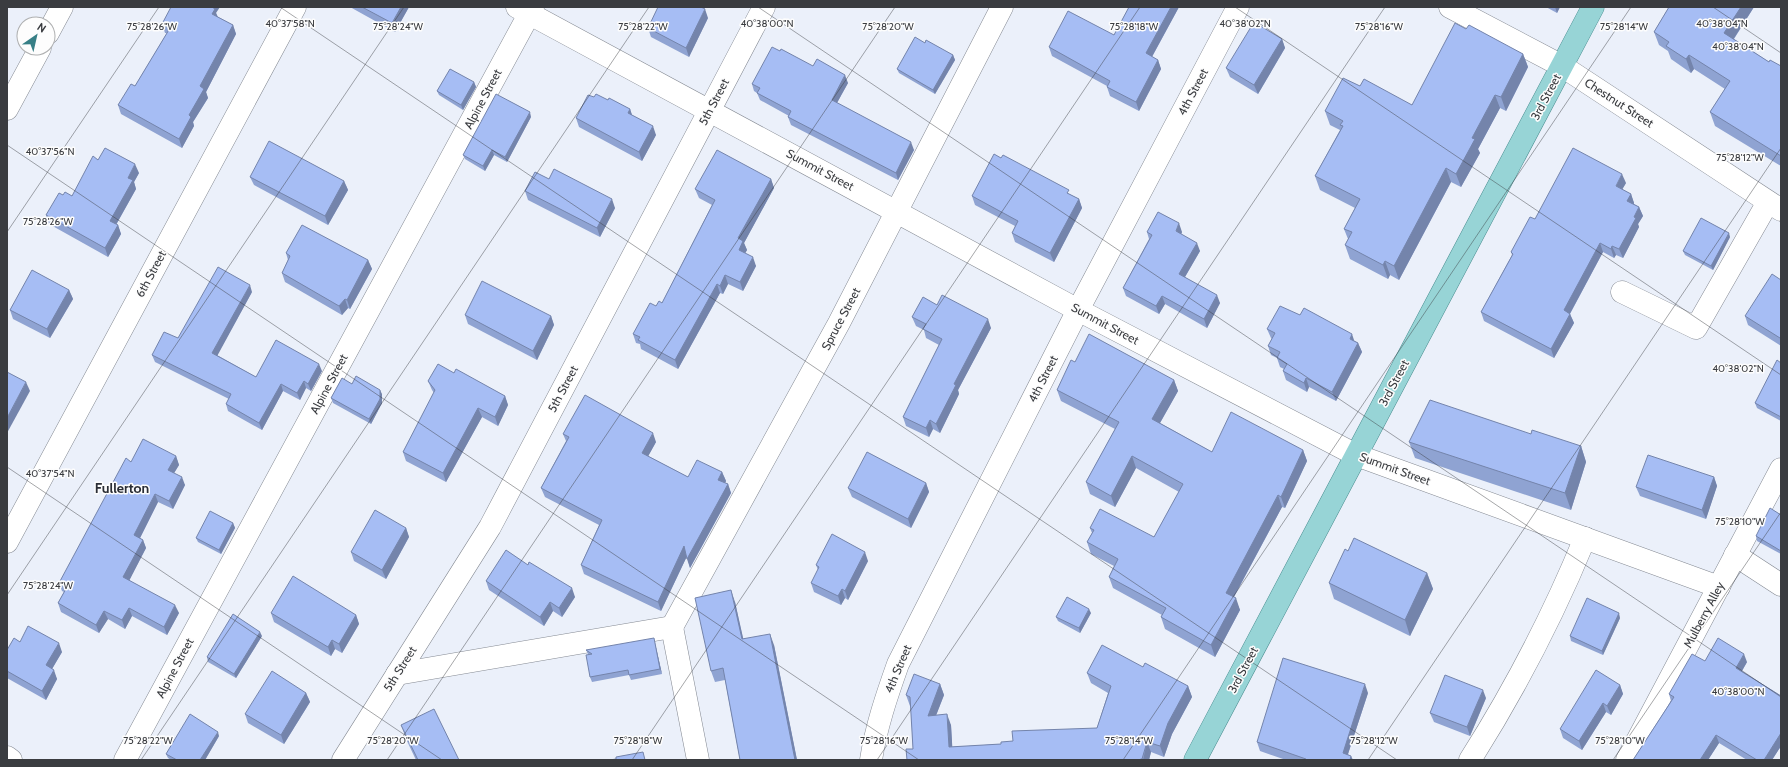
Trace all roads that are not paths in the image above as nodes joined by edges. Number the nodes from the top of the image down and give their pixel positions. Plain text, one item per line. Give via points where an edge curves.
1 (62, 7) edge
2 (295, 7) edge
3 (764, 7) edge
4 (1002, 7) edge
5 (1238, 7) edge
6 (1450, 7) edge
7 (1593, 7) edge
8 (526, 9) edge
9 (56, 18) edge
10 (36, 56) edge
11 (1562, 66) junction
12 (7, 109) edge
13 (710, 110) junction
14 (1774, 206) edge
15 (898, 212) junction
16 (1622, 292) dead end
17 (1078, 310) junction
18 (1356, 455) junction
19 (1781, 469) edge
20 (1585, 538) junction
21 (7, 542) edge
22 (1735, 555) junction
23 (1781, 585) edge
24 (1719, 586) junction
25 (672, 627) junction
26 (397, 674) junction
27 (7, 757) edge
28 (11, 760) edge
29 (125, 760) edge
30 (343, 760) edge
31 (698, 760) edge
32 (871, 760) edge
33 (1195, 760) edge
34 (1470, 760) edge
35 (1626, 760) edge

1 - 9 street
2 - 21 street, 6th Street
3 - 13 street, 5th Street
4 - 15 street, Spruce Street
5 - 17 street, 4th Street
6 - 11 street, Chestnut Street
7 - 11 main road, 3rd Street
8 - 13 street, Summit Street
8 - 29 street, Alpine Street
10 - 12 street
11 - 14 street, Chestnut Street
11 - 18 main road, 3rd Street
13 - 15 street, Summit Street
13 - 26 street, 5th Street via 490,527
14 - 16 street via 1696,328
15 - 17 street, Summit Street
15 - 25 street, Spruce Street
17 - 18 street, Summit Street
17 - 32 street, 4th Street via 898,664 887,694
18 - 20 street, Summit Street
18 - 33 main road, 3rd Street
19 - 22 street, Mulberry Alley
20 - 24 street, Summit Street
20 - 34 street via 1563,591 1524,668
22 - 23 street
22 - 24 street, Mulberry Alley
24 - 35 street, Mulberry Alley
25 - 26 street
25 - 31 street
26 - 30 street, 5th Street
27 - 28 street

